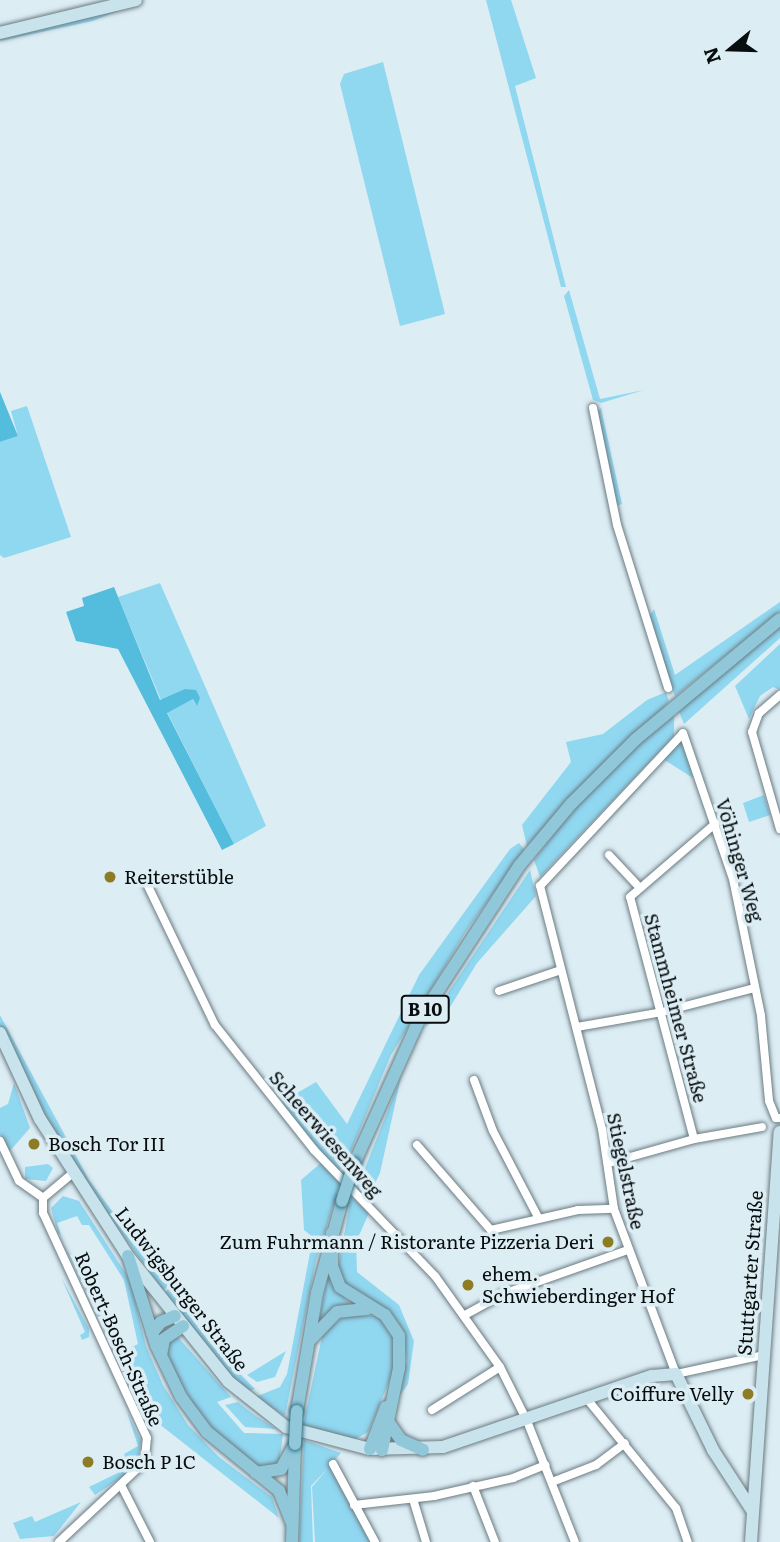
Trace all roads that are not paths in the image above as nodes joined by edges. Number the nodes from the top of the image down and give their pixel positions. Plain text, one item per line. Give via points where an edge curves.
1 (136, 0) edge
2 (0, 33) edge
3 (593, 408) dead end
4 (780, 619) edge
5 (668, 688) dead end
6 (780, 695) edge
7 (683, 733) joint
8 (716, 823) junction
9 (780, 829) edge
10 (609, 855) dead end
11 (148, 886) dead end
12 (640, 888) junction
13 (561, 970) junction
14 (755, 988) junction
15 (499, 991) dead end
16 (662, 1012) junction
17 (577, 1027) junction
18 (0, 1033) edge
19 (474, 1080) dead end
20 (780, 1118) edge
21 (762, 1127) dead end
22 (780, 1132) edge
23 (694, 1139) junction
24 (0, 1141) edge
25 (417, 1145) dead end
26 (610, 1163) junction
27 (72, 1174) junction
28 (43, 1198) junction
29 (614, 1209) junction
30 (539, 1219) junction
31 (332, 1233) junction
32 (628, 1251) junction
33 (128, 1256) junction
34 (377, 1311) junction
35 (465, 1315) junction
36 (179, 1321) junction
37 (152, 1333) junction
38 (308, 1342) junction
39 (161, 1355) junction
40 (764, 1355) junction
41 (500, 1367) junction
42 (676, 1374) junction
43 (587, 1399) junction
44 (388, 1404) junction
45 (432, 1410) dead end
46 (387, 1420) junction
47 (527, 1421) junction
48 (625, 1443) junction
49 (295, 1444) junction
50 (376, 1449) junction
51 (423, 1450) junction
52 (333, 1464) dead end
53 (545, 1465) junction
54 (256, 1472) junction
55 (552, 1482) junction
56 (121, 1485) junction
57 (473, 1486) junction
58 (413, 1499) junction
59 (355, 1505) junction
60 (752, 1510) junction
61 (292, 1523) junction
62 (59, 1542) edge
63 (150, 1542) edge
64 (292, 1542) edge
65 (375, 1542) edge
66 (426, 1542) edge
67 (495, 1542) edge
68 (575, 1542) edge
69 (688, 1542) edge
70 (751, 1542) edge

1 - 2 street
3 - 5 street via 619,532
4 - 31 main road, B 10, bridge via 663,716 519,866 419,1020 354,1164
6 - 9 street via 759,713 752,732
7 - 8 street, Vöhinger Weg
7 - 13 street, Stiegelstraße via 540,886
8 - 12 street, Stammheimer Straße
8 - 14 street, Vöhinger Weg via 733,879
10 - 12 street, Stammheimer Straße
11 - 35 street, Scheerwiesenweg via 215,1025 314,1150 435,1276
12 - 16 street, Stammheimer Straße via 630,897
13 - 15 street
13 - 17 street, Stiegelstraße
14 - 16 street
14 - 20 street, Vöhinger Weg via 769,1101
16 - 17 street
16 - 23 street, Stammheimer Straße
17 - 26 street, Stiegelstraße
18 - 27 street, Ludwigsburger Straße
19 - 30 street via 493,1131
21 - 23 street
22 - 40 street, Stuttgarter Straße
23 - 26 street
24 - 28 street via 19,1181
25 - 30 street via 491,1230
26 - 29 street, Stiegelstraße
27 - 28 street
27 - 33 street, Ludwigsburger Straße
28 - 56 street, Robert-Bosch-Straße via 43,1213 145,1426 145,1459
29 - 30 street via 578,1210
29 - 32 street, Stiegelstraße
31 - 34 main road via 336,1280 352,1299
31 - 38 main road, B 10
32 - 35 street via 503,1294
32 - 42 street, Stiegelstraße
33 - 36 street, Ludwigsburger Straße
33 - 37 main road
34 - 38 main road via 353,1308 337,1312
34 - 44 main road via 393,1323 400,1346
35 - 41 street, Scheerwiesenweg
36 - 37 main road via 160,1322
36 - 39 main road via 164,1339
36 - 50 street, Ludwigsburger Straße via 229,1382 285,1427
37 - 39 main road
38 - 49 main road, B 10, bridge
39 - 54 main road via 181,1397 207,1432
40 - 42 street
40 - 60 street, Stuttgarter Straße
41 - 45 street
41 - 47 street, Scheerwiesenweg
42 - 43 street, Ludwigsburger Straße via 652,1376
42 - 60 street via 713,1450
43 - 47 street, Ludwigsburger Straße
43 - 48 street
44 - 46 main road
44 - 50 main road
46 - 50 main road
46 - 51 main road via 401,1440
47 - 51 street, Ludwigsburger Straße
47 - 53 street, Scheerwiesenweg
48 - 55 street via 596,1465
48 - 69 street via 676,1508
49 - 54 main road via 281,1469
49 - 61 main road, B 10
50 - 51 street, Ludwigsburger Straße
52 - 59 street
53 - 55 street, Scheerwiesenweg
53 - 57 street
54 - 61 main road via 282,1496
55 - 68 street, Scheerwiesenweg
56 - 62 street, Robert-Bosch-Straße
56 - 63 street
57 - 58 street
57 - 67 street
58 - 59 street
58 - 66 street
59 - 65 street
60 - 70 street, Stuttgarter Straße
61 - 64 main road, B 10

